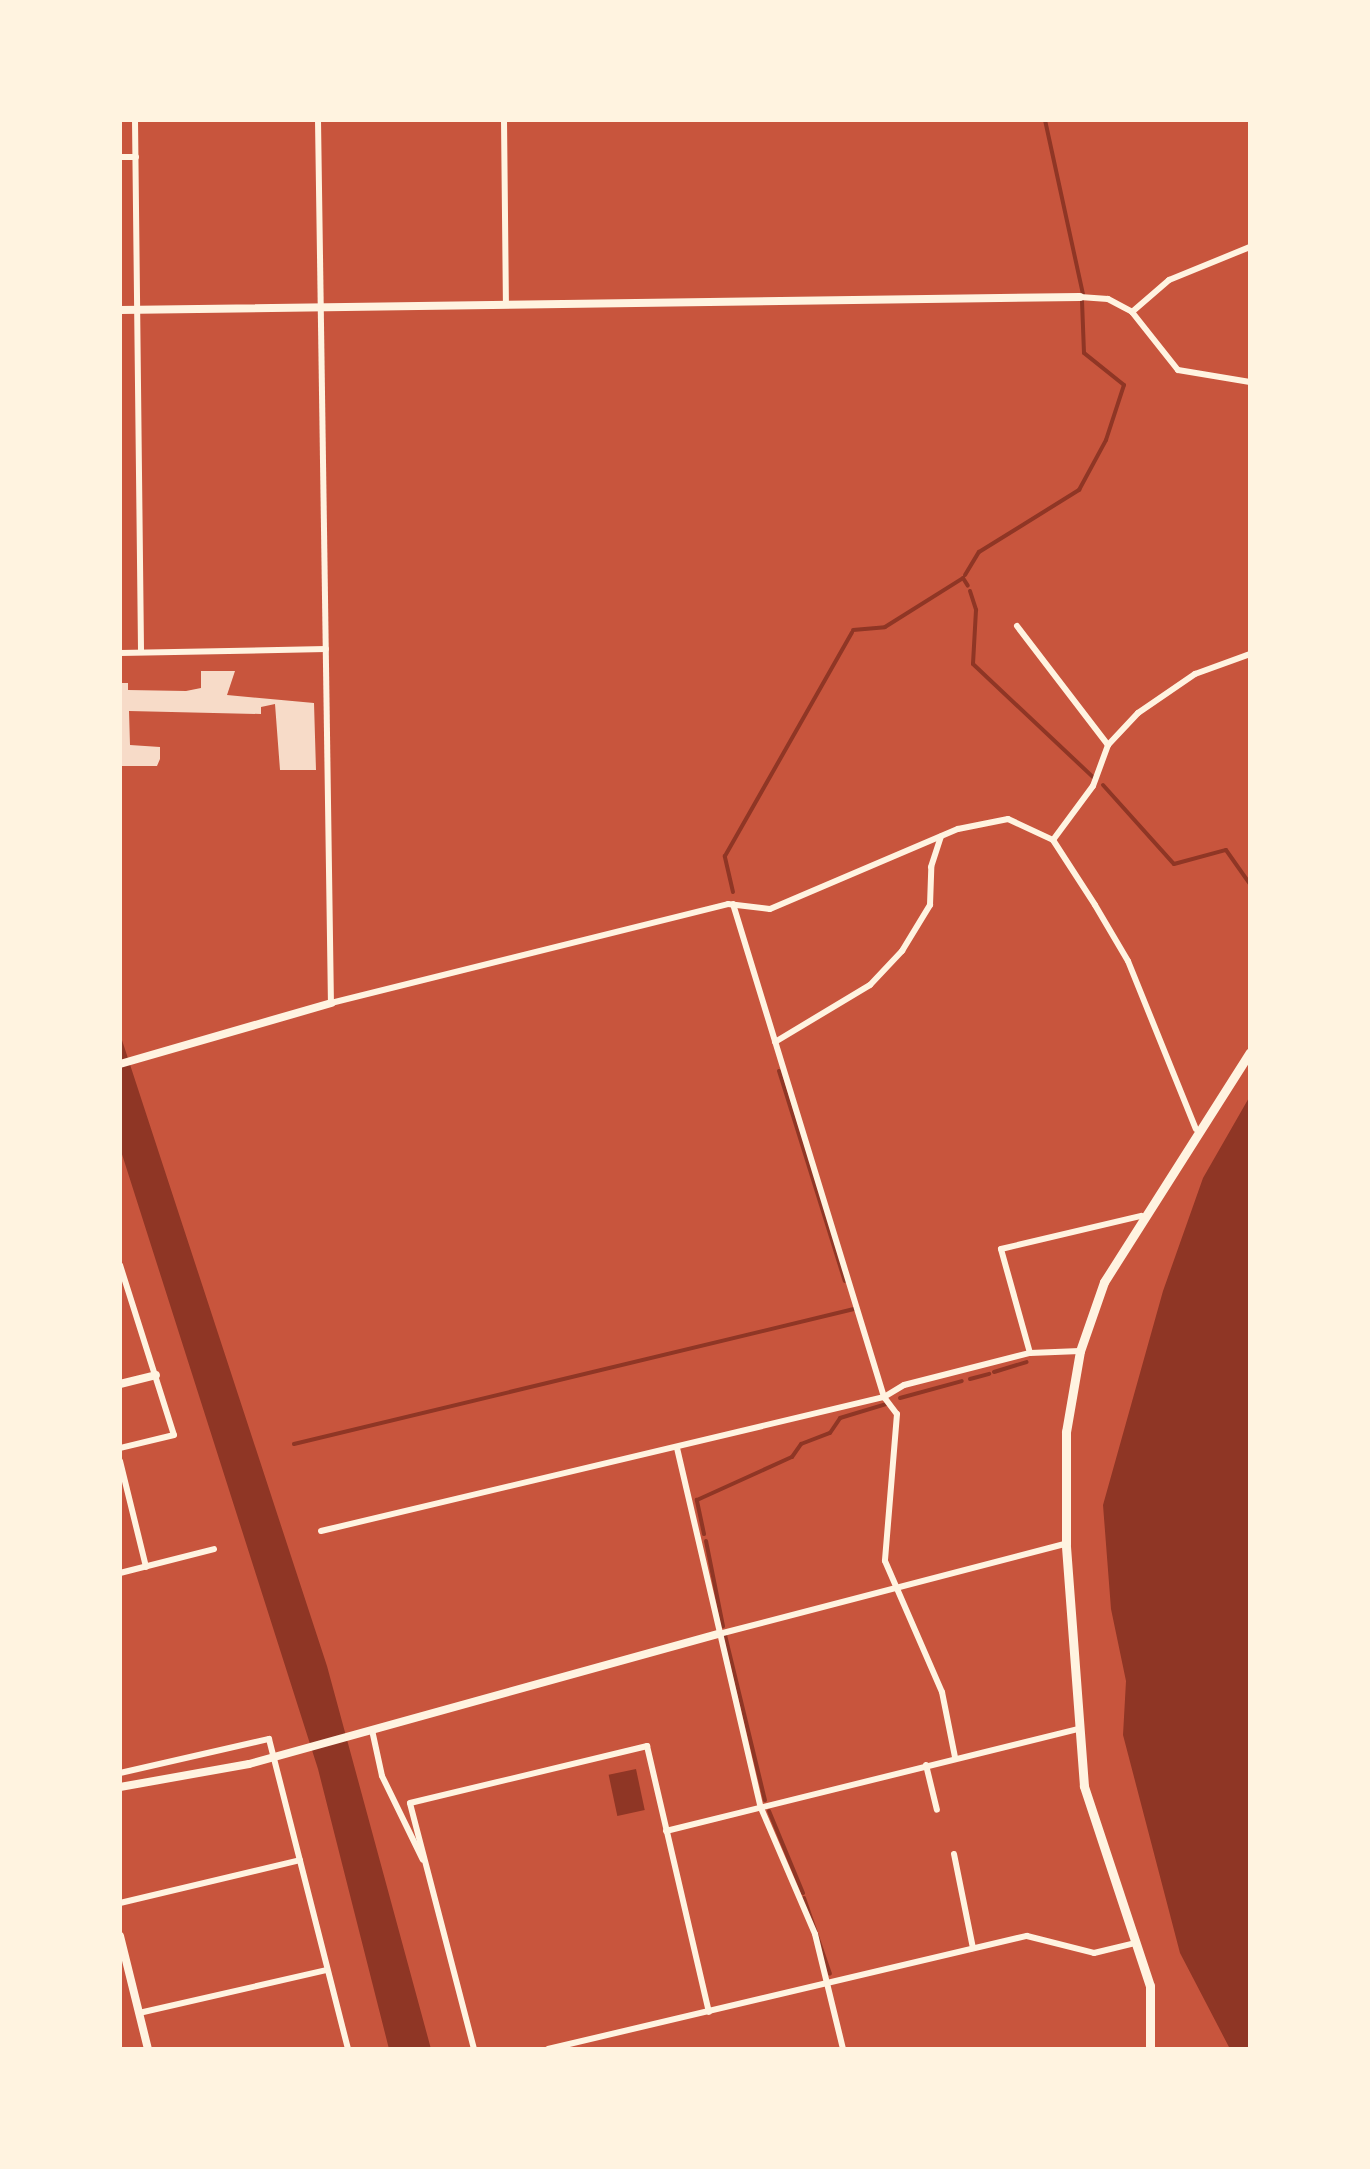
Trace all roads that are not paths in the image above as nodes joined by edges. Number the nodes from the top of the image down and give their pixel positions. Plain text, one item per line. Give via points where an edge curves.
1 (135, 120) edge
2 (318, 120) edge
3 (504, 120) edge
4 (120, 157) edge
5 (136, 157) junction
6 (1250, 247) edge
7 (1080, 297) joint
8 (506, 305) junction
9 (322, 308) junction
10 (120, 310) edge
11 (138, 310) junction
12 (1132, 312) junction
13 (1250, 382) edge
14 (1017, 626) dead end
15 (326, 650) junction
16 (141, 652) junction
17 (120, 653) edge
18 (1250, 654) edge
19 (1108, 745) junction
20 (941, 838) junction
21 (1054, 840) junction
22 (733, 904) junction
23 (331, 1002) junction
24 (775, 1042) junction
25 (1250, 1052) edge
26 (120, 1064) edge
27 (1196, 1129) junction
28 (1142, 1216) junction
29 (120, 1265) edge
30 (123, 1285) edge
31 (1080, 1351) junction
32 (1030, 1353) junction
33 (156, 1375) junction
34 (120, 1384) edge
35 (884, 1397) junction
36 (120, 1448) edge
37 (677, 1448) junction
38 (120, 1461) edge
39 (321, 1532) dead end
40 (1066, 1544) junction
41 (214, 1550) dead end
42 (146, 1566) junction
43 (120, 1573) edge
44 (890, 1586) junction
45 (719, 1634) junction
46 (1078, 1729) junction
47 (368, 1730) junction
48 (956, 1757) junction
49 (926, 1764) junction
50 (120, 1773) edge
51 (123, 1787) edge
52 (761, 1808) junction
53 (937, 1810) dead end
54 (666, 1831) junction
55 (954, 1854) dead end
56 (300, 1860) junction
57 (426, 1863) junction
58 (120, 1903) edge
59 (120, 1936) edge
60 (1135, 1944) junction
61 (973, 1948) junction
62 (122, 1954) edge
63 (327, 1970) junction
64 (827, 1983) junction
65 (709, 2012) junction
66 (139, 2014) junction
67 (148, 2049) edge
68 (348, 2049) edge
69 (474, 2049) edge
70 (548, 2049) edge
71 (843, 2049) edge
72 (1150, 2049) edge

1 - 5 street
2 - 9 street
3 - 8 street
4 - 5 street
5 - 11 street
6 - 12 street via 1169,280
7 - 8 street
7 - 12 street via 1108,299
8 - 9 street
9 - 11 street
9 - 15 street
10 - 11 street
11 - 16 street
12 - 13 street via 1178,370
14 - 19 street
15 - 16 street
15 - 23 street
16 - 17 street
18 - 19 street via 1195,674 1138,713
19 - 21 street via 1093,786
20 - 21 street via 1008,819
20 - 22 street via 770,909
20 - 24 street via 930,905 902,951 870,984
21 - 27 street via 1128,961
22 - 23 street
22 - 24 street
23 - 26 street
24 - 35 street
25 - 27 main road
27 - 28 main road
28 - 31 main road via 1104,1282
28 - 32 street via 1001,1248
29 - 30 street
30 - 33 street
31 - 32 street
31 - 40 main road via 1066,1432
32 - 35 street via 904,1385
33 - 34 street
33 - 36 street via 174,1435
35 - 37 street
35 - 44 street via 897,1414 885,1561
37 - 39 street
37 - 45 street
38 - 42 street
40 - 44 street
40 - 46 main road
41 - 42 street
42 - 43 street
44 - 45 street
44 - 48 street via 942,1692
45 - 47 street
45 - 52 street
46 - 48 street
46 - 60 main road via 1088,1809
47 - 51 street via 236,1768
47 - 57 street via 382,1776
48 - 49 street
49 - 52 street
49 - 53 street
50 - 56 street via 270,1739
52 - 54 street
52 - 64 street via 815,1934
54 - 57 street via 647,1746 410,1803
54 - 65 street
55 - 61 street
56 - 58 street
56 - 63 street
57 - 69 street
59 - 62 street
60 - 61 street via 1094,1952 1027,1936
60 - 72 main road via 1150,1986
61 - 64 street
62 - 66 street
63 - 66 street
63 - 68 street
64 - 65 street
64 - 71 street
65 - 70 street
66 - 67 street

